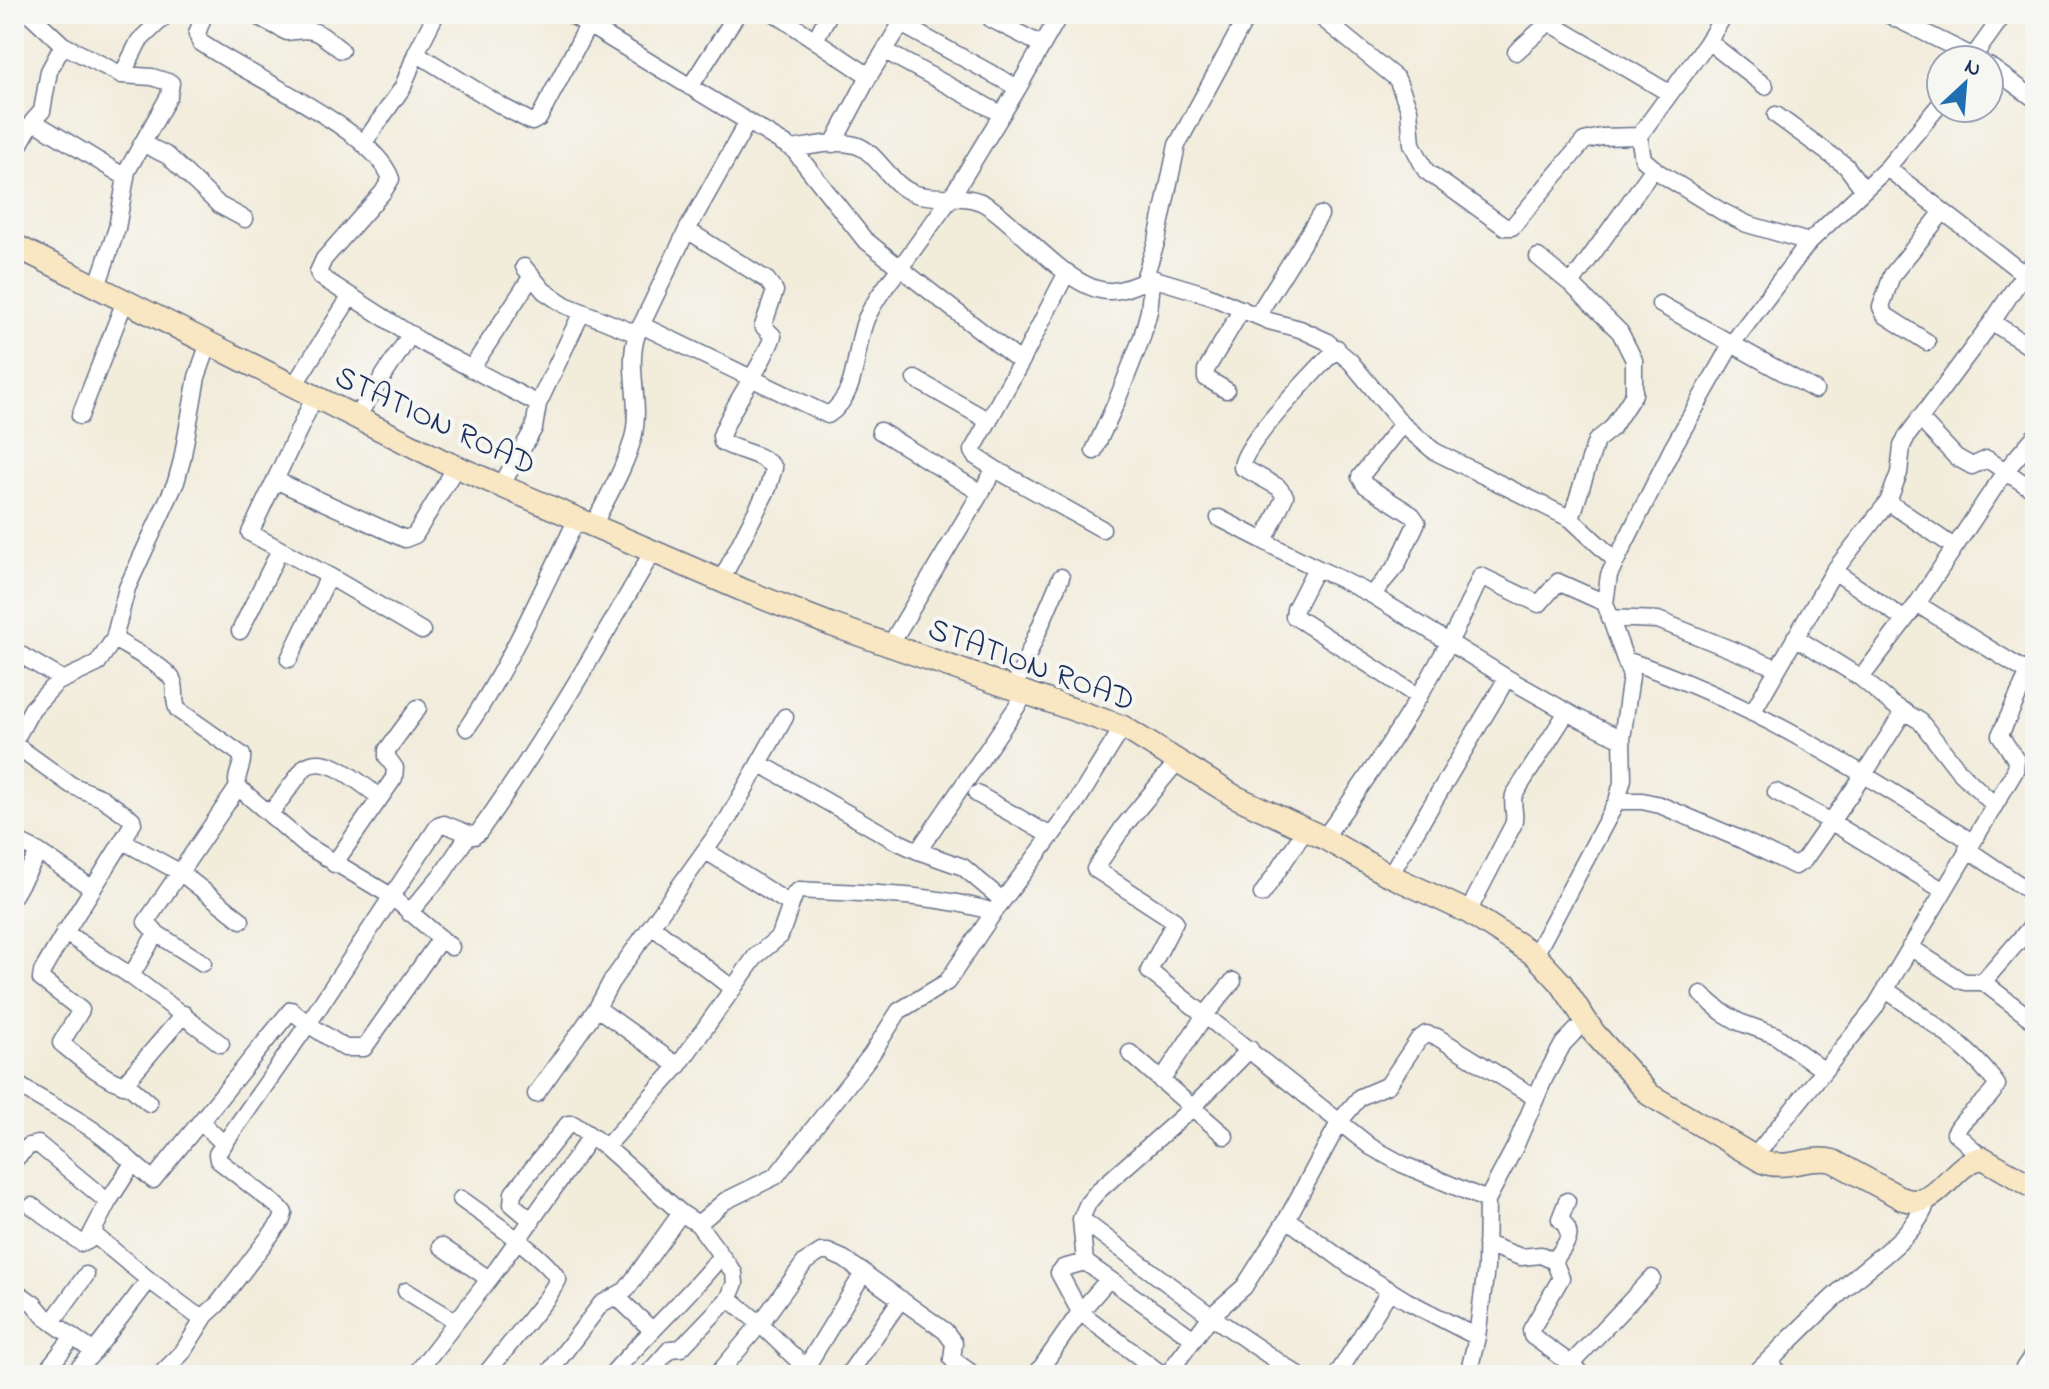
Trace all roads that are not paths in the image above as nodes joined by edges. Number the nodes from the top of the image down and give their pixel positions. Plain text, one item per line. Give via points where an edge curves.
1 (30, 14) edge
2 (167, 14) edge
3 (204, 14) edge
4 (253, 14) edge
5 (436, 14) edge
6 (570, 14) edge
7 (737, 14) edge
8 (776, 14) edge
9 (829, 14) edge
10 (1060, 14) edge
11 (1248, 14) edge
12 (1317, 14) edge
13 (1725, 14) edge
14 (1887, 14) edge
15 (2004, 14) edge
16 (904, 19) edge
17 (991, 19) dead end
18 (590, 20) edge
19 (815, 40) junction
20 (1708, 41) junction
21 (1946, 44) edge
22 (1985, 44) edge
23 (63, 45) junction
24 (1042, 45) junction
25 (341, 50) dead end
26 (885, 51) junction
27 (1516, 52) dead end
28 (416, 53) junction
29 (122, 75) junction
30 (869, 76) junction
31 (2005, 77) edge
32 (1765, 86) dead end
33 (690, 87) junction
34 (1018, 88) junction
35 (1669, 93) junction
36 (2035, 99) edge
37 (1001, 114) junction
38 (1776, 115) dead end
39 (33, 121) junction
40 (748, 121) junction
41 (1925, 122) edge
42 (1639, 136) junction
43 (142, 143) junction
44 (363, 144) junction
45 (833, 144) junction
46 (793, 149) junction
47 (14, 154) edge
48 (1654, 168) junction
49 (1887, 168) junction
50 (125, 177) junction
51 (1864, 190) junction
52 (950, 199) junction
53 (1943, 212) junction
54 (1320, 215) dead end
55 (245, 219) dead end
56 (687, 230) junction
57 (1809, 242) junction
58 (14, 245) edge
59 (1538, 257) dead end
60 (2035, 259) edge
61 (900, 268) junction
62 (1067, 272) junction
63 (1145, 276) junction
64 (2029, 279) edge
65 (1571, 284) junction
66 (97, 287) junction
67 (350, 297) junction
68 (125, 301) junction
69 (1660, 304) dead end
70 (582, 312) junction
71 (1250, 313) junction
72 (1992, 322) junction
73 (639, 330) junction
74 (411, 334) junction
75 (1927, 342) dead end
76 (209, 343) junction
77 (1731, 345) junction
78 (1337, 348) junction
79 (2035, 350) edge
80 (1021, 362) junction
81 (471, 369) junction
82 (751, 378) junction
83 (915, 379) dead end
84 (293, 387) junction
85 (1226, 390) dead end
86 (1815, 390) dead end
87 (314, 398) junction
88 (538, 404) junction
89 (80, 416) dead end
90 (356, 418) junction
91 (1919, 418) junction
92 (989, 421) junction
93 (1402, 424) junction
94 (880, 431) dead end
95 (2035, 436) edge
96 (1094, 451) dead end
97 (456, 467) junction
98 (995, 469) junction
99 (2006, 470) junction
100 (275, 480) junction
101 (501, 486) junction
102 (2035, 491) edge
103 (981, 493) junction
104 (1888, 502) junction
105 (1219, 518) dead end
106 (1571, 519) junction
107 (585, 522) junction
108 (1102, 529) dead end
109 (1264, 541) junction
110 (1954, 547) junction
111 (280, 550) junction
112 (653, 551) junction
113 (1616, 561) junction
114 (1316, 568) junction
115 (1834, 571) junction
116 (329, 576) junction
117 (1061, 577) dead end
118 (721, 581) junction
119 (1372, 595) junction
120 (1917, 604) junction
121 (1607, 610) junction
122 (1905, 620) junction
123 (240, 631) dead end
124 (422, 631) dead end
125 (1795, 637) junction
126 (114, 639) junction
127 (1450, 641) junction
128 (890, 645) junction
129 (14, 651) edge
130 (289, 659) dead end
131 (1626, 660) junction
132 (1777, 668) junction
133 (2033, 669) edge
134 (1507, 678) junction
135 (1861, 678) junction
136 (62, 679) junction
137 (1021, 690) junction
138 (1419, 697) junction
139 (418, 708) dead end
140 (1904, 711) junction
141 (1567, 712) junction
142 (1752, 713) junction
143 (785, 717) dead end
144 (1123, 727) junction
145 (467, 728) dead end
146 (1622, 739) junction
147 (14, 743) edge
148 (1177, 762) junction
149 (759, 763) junction
150 (1865, 773) junction
151 (238, 787) junction
152 (1776, 792) dead end
153 (977, 794) dead end
154 (380, 797) junction
155 (1617, 801) junction
156 (1993, 804) junction
157 (270, 814) junction
158 (1830, 821) junction
159 (469, 834) junction
160 (1315, 834) junction
161 (1051, 836) junction
162 (14, 840) edge
163 (123, 841) junction
164 (1970, 845) junction
165 (706, 851) junction
166 (918, 851) junction
167 (39, 852) junction
168 (334, 864) junction
169 (181, 873) junction
170 (1390, 875) junction
171 (93, 889) junction
172 (1944, 891) junction
173 (1262, 894) dead end
174 (14, 895) edge
175 (391, 896) junction
176 (2035, 899) edge
177 (790, 904) junction
178 (998, 906) junction
179 (1468, 912) junction
180 (409, 913) junction
181 (241, 920) dead end
182 (2035, 922) edge
183 (652, 926) junction
184 (64, 932) junction
185 (156, 933) junction
186 (1910, 947) junction
187 (1535, 955) junction
188 (203, 963) dead end
189 (131, 976) junction
190 (1233, 981) dead end
191 (1983, 982) junction
192 (733, 989) junction
193 (1885, 989) junction
194 (1701, 994) dead end
195 (597, 1008) junction
196 (184, 1014) junction
197 (1205, 1015) junction
198 (1585, 1021) junction
199 (2035, 1022) edge
200 (308, 1024) junction
201 (221, 1044) dead end
202 (1250, 1049) junction
203 (1130, 1053) dead end
204 (678, 1066) junction
205 (1823, 1070) junction
206 (1161, 1081) junction
207 (14, 1082) edge
208 (123, 1085) junction
209 (536, 1094) dead end
210 (1536, 1098) junction
211 (149, 1103) dead end
212 (1191, 1109) junction
213 (1340, 1121) junction
214 (201, 1122) junction
215 (591, 1136) junction
216 (1225, 1136) dead end
217 (224, 1144) junction
218 (606, 1147) junction
219 (1754, 1157) junction
220 (1983, 1158) junction
221 (14, 1160) edge
222 (133, 1163) junction
223 (2035, 1188) edge
224 (461, 1199) dead end
225 (1487, 1200) junction
226 (1567, 1201) dead end
227 (1926, 1201) junction
228 (108, 1202) junction
229 (32, 1206) dead end
230 (681, 1213) junction
231 (1081, 1219) junction
232 (1287, 1219) junction
233 (532, 1221) junction
234 (698, 1224) junction
235 (92, 1233) junction
236 (517, 1241) junction
237 (1486, 1244) junction
238 (441, 1246) dead end
239 (721, 1256) junction
240 (1554, 1261) junction
241 (1085, 1262) junction
242 (864, 1272) junction
243 (86, 1275) dead end
244 (1652, 1278) dead end
245 (489, 1279) junction
246 (149, 1280) junction
247 (1108, 1280) junction
248 (1390, 1290) junction
249 (406, 1291) dead end
250 (15, 1293) edge
251 (616, 1296) junction
252 (729, 1298) junction
253 (901, 1299) junction
254 (1080, 1312) junction
255 (206, 1315) junction
256 (1211, 1316) junction
257 (455, 1321) junction
258 (52, 1322) junction
259 (760, 1324) junction
260 (652, 1330) junction
261 (73, 1337) junction
262 (1477, 1337) junction
263 (1194, 1339) junction
264 (94, 1352) junction
265 (2035, 1352) edge
266 (2024, 1368) dead end
267 (1576, 1369) edge
268 (1768, 1371) edge
269 (809, 1372) edge
270 (43, 1375) edge
271 (72, 1375) edge
272 (160, 1375) edge
273 (415, 1375) edge
274 (485, 1375) edge
275 (547, 1375) edge
276 (611, 1375) edge
277 (647, 1375) edge
278 (717, 1375) edge
279 (848, 1375) edge
280 (974, 1375) edge
281 (1036, 1375) edge
282 (1165, 1375) edge
283 (1298, 1375) edge
284 (1337, 1375) edge
285 (1468, 1375) edge

1 - 23 street
2 - 29 street via 139,41
3 - 44 street via 197,34 200,42
4 - 25 street via 287,32 316,31
5 - 28 street
6 - 18 street
7 - 33 street
8 - 19 street
9 - 19 street
10 - 24 street
11 - 63 street via 1177,145
12 - 42 street via 1397,79 1409,109 1412,144 1426,171 1505,227 1512,227 1584,141
13 - 20 street
14 - 21 street
15 - 22 street
16 - 26 street
16 - 34 street
17 - 24 street
18 - 28 street via 539,118 532,122
18 - 33 street
19 - 30 street
20 - 32 street
20 - 35 street
23 - 29 street
23 - 39 street via 49,71 42,111
24 - 34 street
26 - 30 street
26 - 37 street
27 - 35 street via 1552,24
28 - 44 street via 403,87
29 - 43 street via 171,83
30 - 45 street
31 - 36 street
33 - 40 street
34 - 37 street
35 - 42 street
37 - 52 street
38 - 51 street via 1846,166
39 - 47 street
39 - 50 street
40 - 46 street
40 - 56 street
41 - 49 street
42 - 48 street via 1643,159
43 - 50 street
43 - 55 street via 168,156 207,196
44 - 67 street via 387,167 391,179 318,272
45 - 46 street
45 - 52 street via 858,146 904,189
46 - 61 street via 864,239
48 - 57 street via 1747,224
48 - 65 street
49 - 51 street
49 - 53 street
50 - 66 street via 117,228
51 - 57 street
52 - 61 street
52 - 62 street via 986,204
53 - 64 street
53 - 75 street via 1892,275 1881,307
54 - 71 street
56 - 73 street
56 - 82 street via 767,280 775,291 763,326 773,336 763,364
57 - 77 street
58 - 66 main road, STATION ROAD
59 - 65 street
60 - 64 street
61 - 80 street
61 - 82 street via 878,294 865,322 850,386 838,408 828,415
62 - 63 street via 1110,292 1143,282
62 - 80 street
63 - 71 street
63 - 96 street via 1151,292 1142,337
64 - 72 street
65 - 106 street via 1620,332 1634,360 1634,394 1612,428 1596,441
66 - 68 main road, STATION ROAD
67 - 74 street
67 - 84 street
68 - 76 main road, STATION ROAD
68 - 89 street
69 - 77 street
70 - 73 street
70 - 81 street via 544,291 528,272
70 - 88 street
71 - 78 street via 1313,334
71 - 85 street via 1206,370 1210,382
72 - 79 street
72 - 91 street
73 - 82 street
73 - 107 street via 632,350 634,433 615,482
74 - 81 street
74 - 90 street
76 - 84 main road, STATION ROAD
76 - 126 street via 176,482 127,588
77 - 86 street
77 - 113 street
78 - 93 street
78 - 109 street via 1243,457 1242,467 1285,496
80 - 92 street
81 - 88 street
82 - 118 street via 724,426 722,442 765,459 774,468
83 - 92 street
84 - 87 main road, STATION ROAD
87 - 90 main road, STATION ROAD
87 - 100 street
88 - 101 street via 534,428
90 - 97 main road, STATION ROAD
91 - 99 street via 1956,457 1972,466 1987,459
91 - 104 street via 1902,446
92 - 98 street via 972,451
93 - 106 street via 1442,456
93 - 119 street via 1360,477 1417,522 1397,565
94 - 103 street
95 - 99 street
97 - 100 street via 415,535 405,539
97 - 101 main road, STATION ROAD
98 - 103 street
98 - 108 street
99 - 102 street
99 - 110 street
100 - 111 street via 250,533
101 - 107 main road, STATION ROAD
103 - 128 street
104 - 110 street
104 - 115 street
105 - 109 street
106 - 113 street
107 - 112 main road, STATION ROAD
107 - 145 street
109 - 114 street
110 - 120 street
111 - 116 street
111 - 123 street
112 - 118 main road, STATION ROAD
112 - 159 street via 508,791 479,832
113 - 121 street via 1605,592
114 - 119 street
114 - 138 street via 1294,616
115 - 122 street
115 - 125 street
116 - 124 street
116 - 130 street
117 - 137 street
118 - 128 main road, STATION ROAD
119 - 127 street
120 - 122 street
120 - 133 street
121 - 127 street via 1558,582 1539,604 1481,576
121 - 131 street
121 - 132 street via 1658,620
122 - 135 street
125 - 132 street
125 - 135 street
126 - 136 street via 97,664
126 - 151 street via 167,674 175,686 178,710 242,755
127 - 134 street
127 - 138 street
128 - 137 main road, STATION ROAD
129 - 136 street
131 - 142 street
131 - 146 street via 1631,676
132 - 142 street
133 - 156 street via 2000,735 2017,767
134 - 141 street
134 - 170 street
135 - 140 street
136 - 147 street via 32,709
137 - 144 main road, STATION ROAD
137 - 166 street
138 - 160 street via 1379,762
139 - 154 street via 387,750 395,772
140 - 150 street
140 - 156 street via 1926,727
141 - 146 street
141 - 179 street via 1514,795 1513,825
142 - 150 street
143 - 149 street
144 - 148 main road, STATION ROAD
144 - 161 street
146 - 155 street via 1624,767
147 - 163 street via 71,785 129,815 133,823
148 - 160 main road, STATION ROAD
148 - 197 street via 1095,869 1175,921 1149,971
149 - 165 street
149 - 166 street
150 - 158 street
150 - 164 street
151 - 157 street
151 - 169 street
152 - 158 street
153 - 161 street
154 - 157 street via 339,769 311,762
154 - 168 street
155 - 158 street via 1660,805 1795,866
155 - 187 street
156 - 164 street
157 - 168 street
158 - 172 street
159 - 175 street via 438,826
159 - 180 street
160 - 170 main road, STATION ROAD
160 - 173 street
161 - 178 street
162 - 167 street
163 - 169 street
163 - 171 street
164 - 172 street
164 - 176 street
165 - 177 street
165 - 183 street
166 - 178 street via 963,867
167 - 171 street
167 - 174 street
168 - 175 street
169 - 181 street
169 - 185 street via 146,922
170 - 179 main road, STATION ROAD
171 - 184 street
172 - 186 street
175 - 180 street
175 - 200 street
177 - 178 street via 800,890
177 - 192 street via 780,936 756,956
178 - 234 street via 947,982 899,1011 776,1176 725,1201
179 - 187 main road, STATION ROAD
180 - 200 street via 446,942 364,1048 345,1048
182 - 191 street
183 - 192 street
183 - 195 street
184 - 189 street
184 - 208 street via 41,979 81,1010 61,1043
185 - 188 street
185 - 189 street
186 - 191 street via 1960,980
186 - 193 street
187 - 198 main road, STATION ROAD
189 - 196 street
190 - 197 street
191 - 199 street
192 - 204 street
193 - 205 street
193 - 220 street via 1940,1029 1997,1085 1955,1133
194 - 205 street via 1739,1022 1775,1035
195 - 204 street
195 - 209 street
196 - 201 street
196 - 208 street
197 - 202 street
197 - 206 street
198 - 210 street via 1563,1044
198 - 219 main road, STATION ROAD via 1650,1095
200 - 214 street via 291,1010
200 - 217 street
202 - 212 street
202 - 213 street
203 - 206 street
204 - 218 street
205 - 219 street
206 - 212 street
207 - 222 street via 81,1121
208 - 211 street
210 - 213 street via 1426,1034 1388,1085 1360,1097
210 - 225 street
212 - 216 street
212 - 231 street via 1098,1191
213 - 225 street via 1402,1164
213 - 232 street
214 - 217 street
214 - 222 street via 153,1180
215 - 218 street
215 - 233 street
215 - 233 street via 568,1124 513,1193 512,1204
217 - 255 street via 218,1160 284,1213 278,1229
218 - 230 street
219 - 227 main road, STATION ROAD via 1772,1165 1823,1158 1903,1199
220 - 223 main road
220 - 227 main road via 1970,1162
221 - 228 street via 38,1144
222 - 228 street
224 - 236 street
225 - 237 street
226 - 240 street via 1560,1219 1569,1234
227 - 268 street via 1910,1230 1849,1284
228 - 235 street
229 - 235 street via 81,1243
230 - 234 street
230 - 251 street via 643,1269
231 - 241 street
231 - 256 street
232 - 248 street
232 - 256 street via 1244,1287
233 - 236 street
234 - 239 street
235 - 246 street
236 - 245 street
236 - 274 street via 558,1280
237 - 240 street via 1521,1257 1541,1255
237 - 262 street
238 - 245 street
239 - 252 street via 735,1278
239 - 260 street
240 - 267 street via 1561,1278 1532,1336
241 - 247 street
241 - 254 street via 1059,1273
242 - 253 street
242 - 259 street via 828,1252 811,1256
242 - 269 street
243 - 258 street
244 - 267 street
245 - 257 street
246 - 255 street via 196,1315
246 - 264 street
247 - 254 street
247 - 263 street
248 - 262 street
248 - 284 street
249 - 257 street
250 - 258 street
251 - 260 street
251 - 275 street via 601,1304
252 - 259 street
252 - 277 street
253 - 279 street
253 - 280 street via 951,1337 952,1359
254 - 281 street
254 - 282 street
255 - 272 street via 182,1353
256 - 263 street
256 - 283 street
257 - 273 street
258 - 261 street
259 - 269 street
259 - 278 street
260 - 276 street
261 - 264 street
261 - 270 street
262 - 285 street
263 - 282 street
264 - 271 street
265 - 266 street

